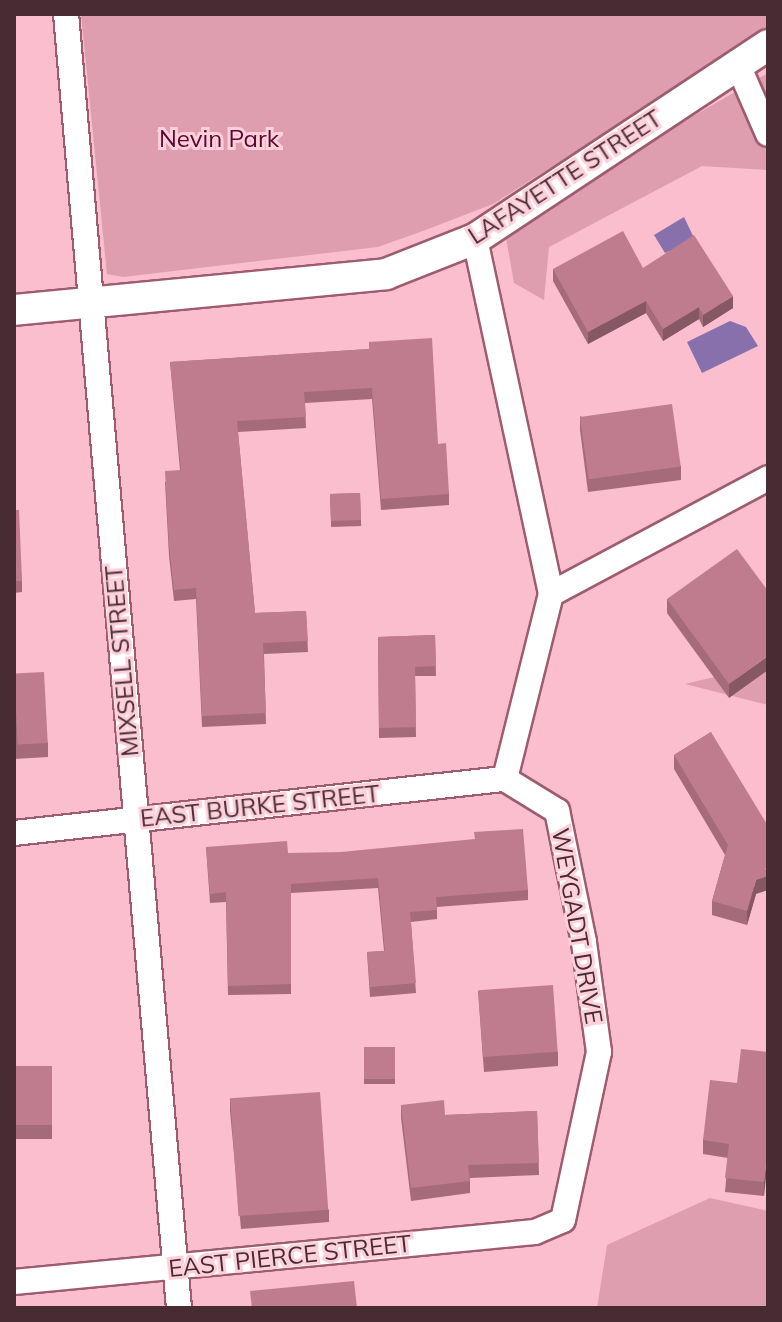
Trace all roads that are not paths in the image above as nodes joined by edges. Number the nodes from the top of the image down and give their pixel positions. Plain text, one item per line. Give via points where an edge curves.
1 (66, 14) edge
2 (768, 45) edge
3 (738, 65) junction
4 (768, 134) edge
5 (475, 239) junction
6 (91, 304) junction
7 (14, 310) edge
8 (768, 478) edge
9 (551, 594) junction
10 (505, 779) junction
11 (136, 820) junction
12 (14, 833) edge
13 (563, 1220) joint
14 (175, 1267) junction
15 (14, 1282) edge
16 (179, 1308) edge

1 - 6 street, MIXSELL STREET
2 - 3 street, LAFAYETTE STREET
3 - 4 street
3 - 5 street, LAFAYETTE STREET
5 - 6 street, LAFAYETTE STREET via 357,280
5 - 9 street
6 - 7 street, LAFAYETTE STREET
6 - 11 street, MIXSELL STREET
8 - 9 street
9 - 10 street
10 - 11 street, EAST BURKE STREET
10 - 13 street, WEYGADT DRIVE via 557,811 599,1052
11 - 12 street, EAST BURKE STREET
11 - 14 street, MIXSELL STREET
13 - 14 street, EAST PIERCE STREET via 535,1232
14 - 15 street, EAST PIERCE STREET
14 - 16 street, MIXSELL STREET

